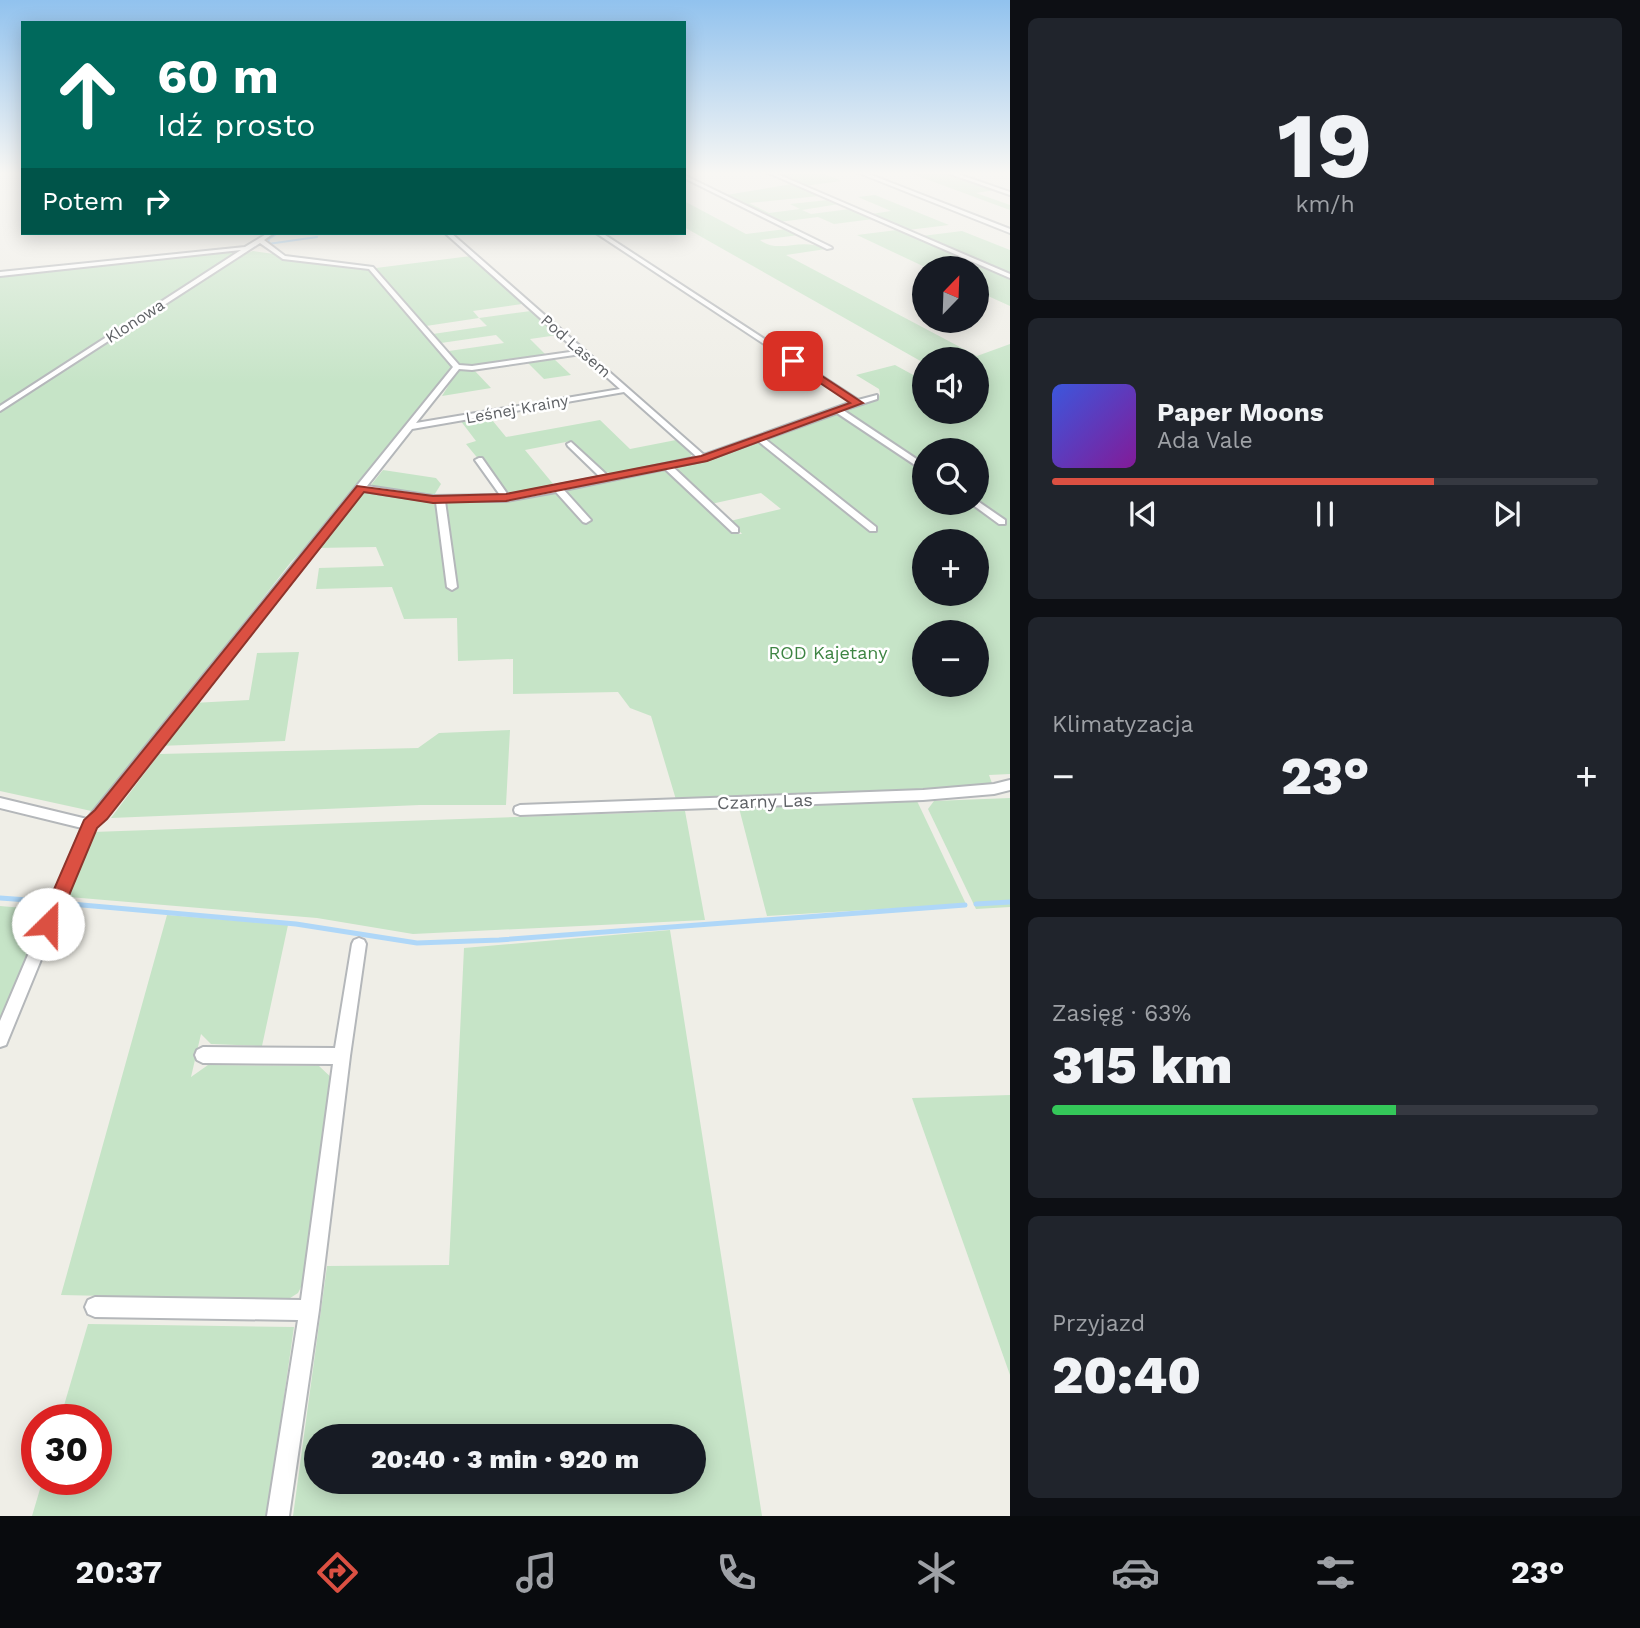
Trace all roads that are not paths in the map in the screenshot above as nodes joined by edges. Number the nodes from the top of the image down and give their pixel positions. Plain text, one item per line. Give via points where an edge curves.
1 (257, 242) edge
2 (263, 242) edge
3 (458, 242) edge
4 (612, 242) edge
5 (816, 242) edge
6 (932, 242) edge
7 (247, 248) junction
8 (829, 248) dead end
9 (0, 274) edge
10 (1010, 275) edge
11 (582, 352) junction
12 (457, 367) junction
13 (626, 390) junction
14 (874, 397) dead end
15 (858, 403) junction
16 (0, 409) edge
17 (839, 411) junction
18 (409, 427) junction
19 (760, 439) junction
20 (571, 444) dead end
21 (703, 458) junction
22 (479, 460) dead end
23 (912, 460) edge
24 (667, 466) junction
25 (606, 478) junction
26 (361, 488) junction
27 (558, 489) junction
28 (506, 498) junction
29 (440, 499) junction
30 (989, 513) edge
31 (586, 520) dead end
32 (1002, 522) dead end
33 (873, 529) dead end
34 (735, 530) dead end
35 (452, 587) dead end
36 (1010, 785) edge
37 (0, 803) edge
38 (520, 810) dead end
39 (90, 824) junction
40 (359, 944) dead end
41 (0, 1040) edge
42 (203, 1055) dead end
43 (342, 1056) junction
44 (94, 1307) dead end
45 (309, 1310) junction
46 (278, 1516) edge

1 - 7 street, Klonowa
2 - 12 street via 287,258 371,268
3 - 11 street, Pod Lasem
4 - 15 street
5 - 8 street
6 - 10 street
7 - 9 street
7 - 16 street, Klonowa
11 - 12 street
11 - 13 street, Pod Lasem
12 - 18 street
13 - 18 street, Leśnej Krainy
13 - 21 street, Pod Lasem
14 - 15 street
15 - 17 street
17 - 19 street
17 - 23 street
18 - 26 street
19 - 21 street
19 - 33 street
20 - 25 street
21 - 24 street
22 - 28 street
24 - 25 street
24 - 34 street
25 - 27 street
26 - 29 street
26 - 39 street
27 - 28 street
27 - 31 street
28 - 29 street
29 - 35 street
30 - 32 street
36 - 38 street, Czarny Las via 923,795
37 - 39 street
39 - 41 street
40 - 43 street
42 - 43 street
43 - 45 street
44 - 45 street
45 - 46 street

